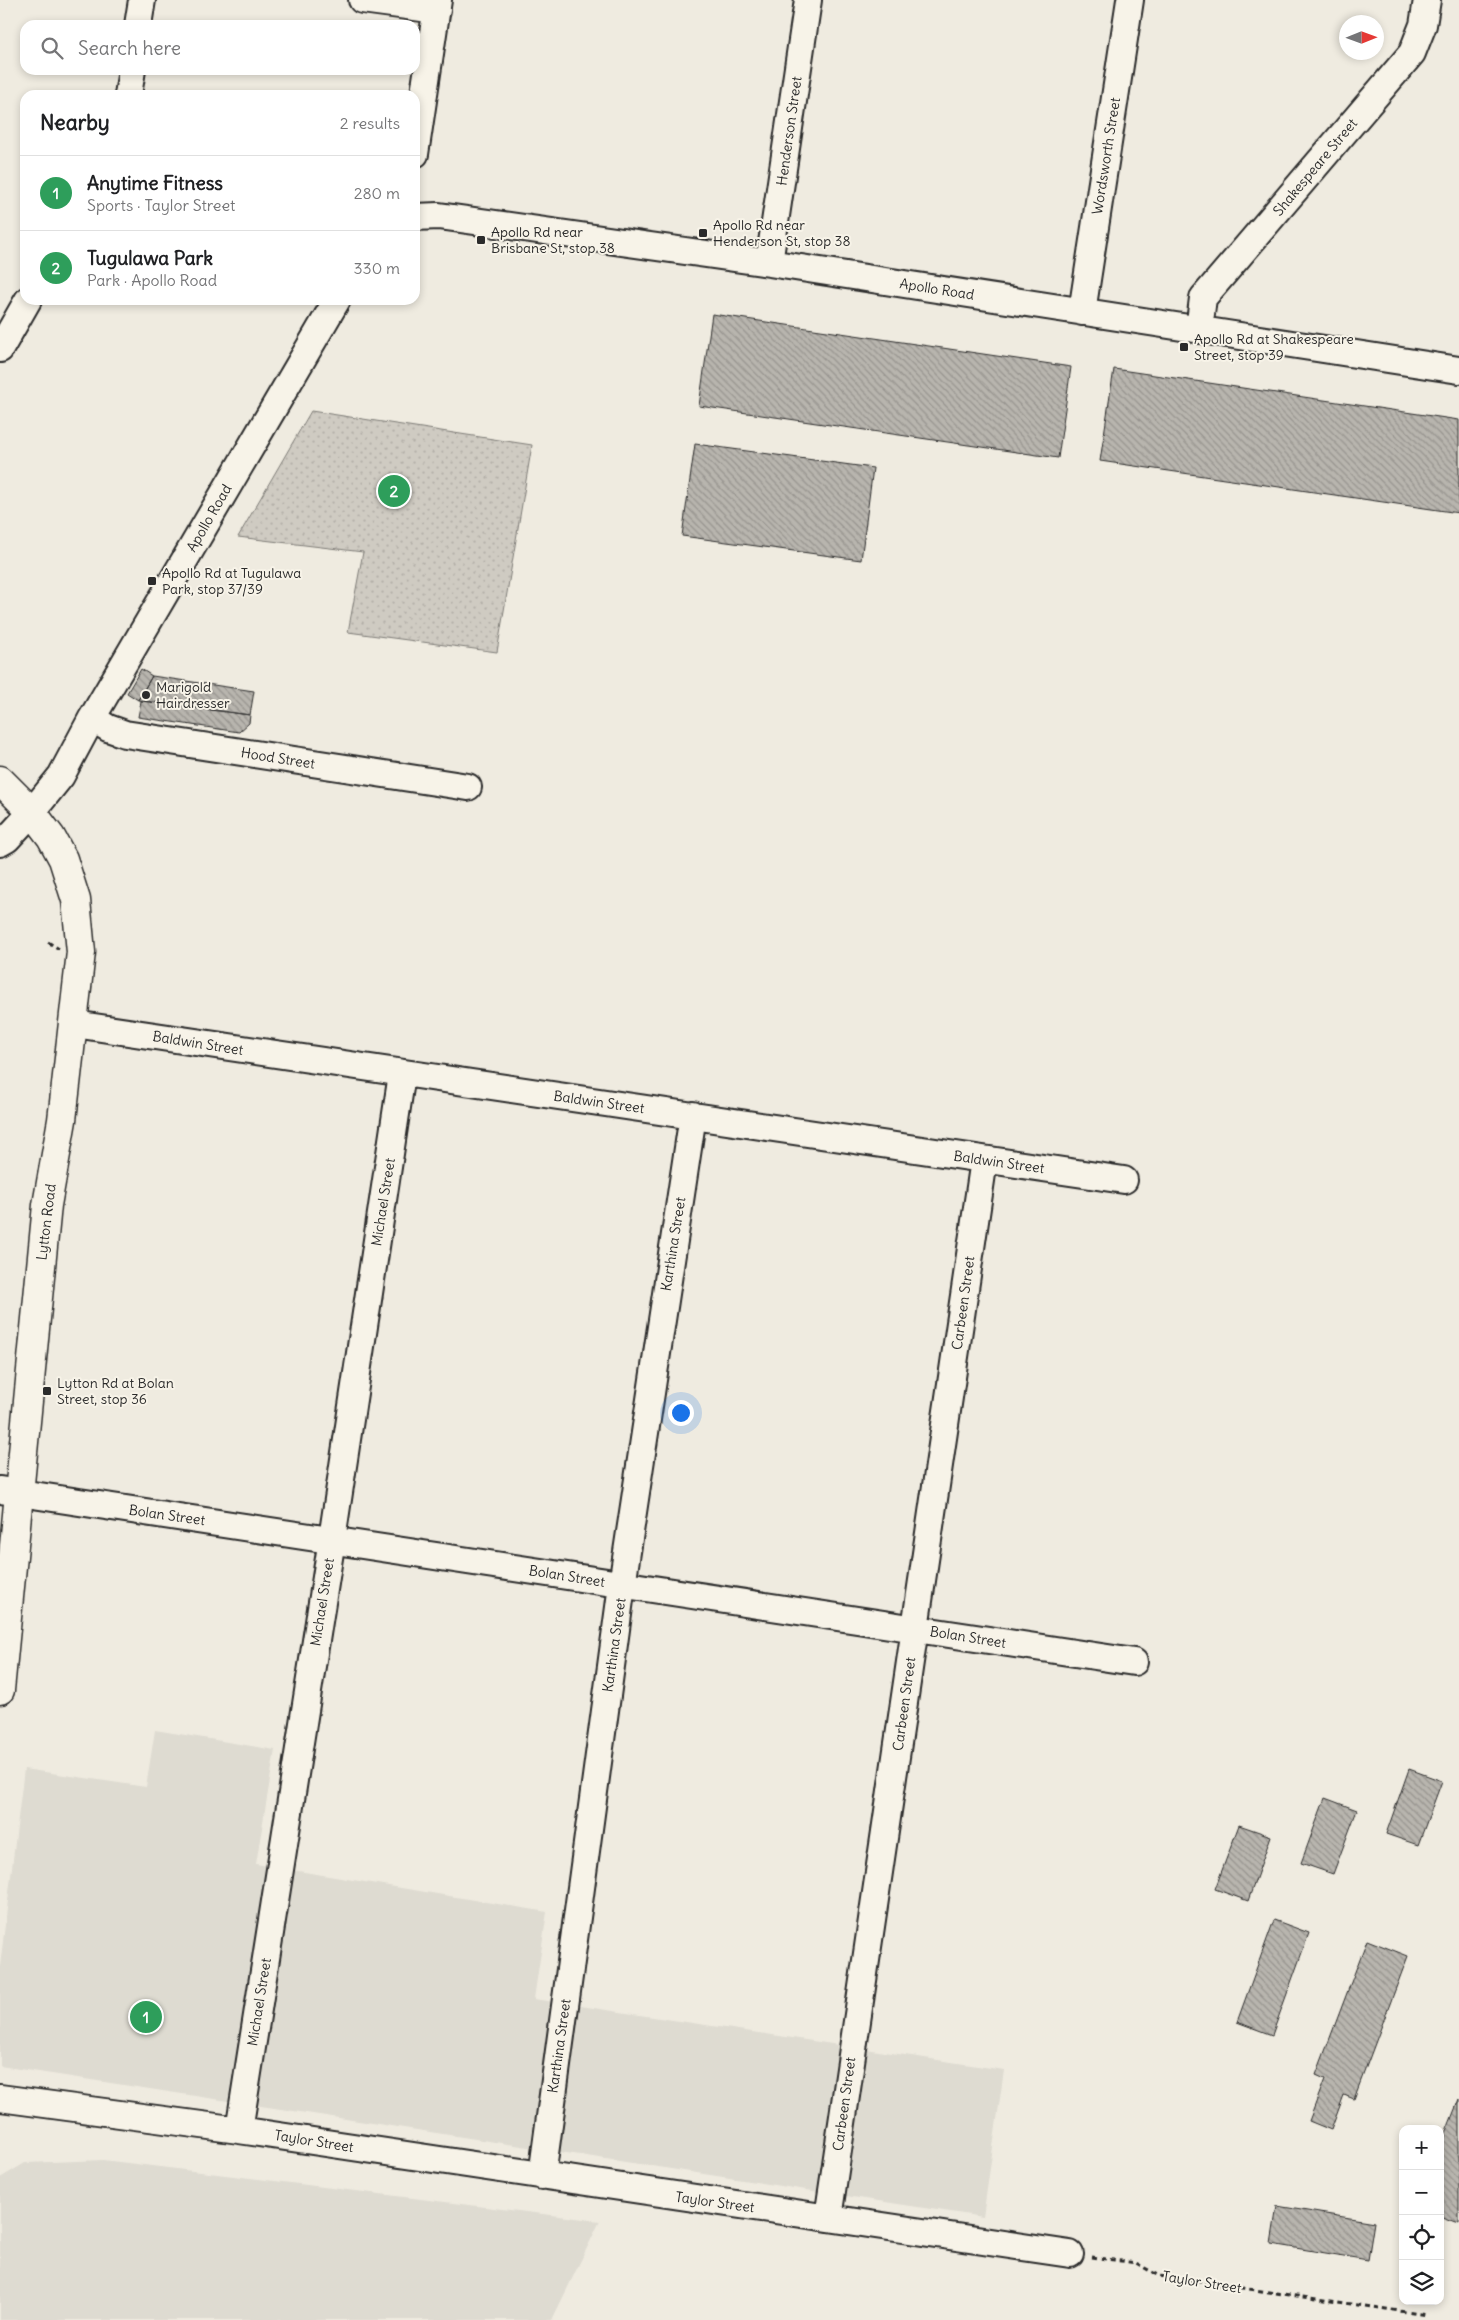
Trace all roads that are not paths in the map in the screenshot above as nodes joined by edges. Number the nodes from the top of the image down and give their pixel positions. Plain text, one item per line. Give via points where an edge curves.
1 (142, 0) edge
2 (362, 0) edge
3 (808, 0) edge
4 (1130, 0) edge
5 (1427, 0) edge
6 (437, 5) edge
7 (139, 20) edge
8 (131, 75) edge
9 (129, 90) edge
10 (420, 120) edge
11 (420, 217) edge
12 (769, 263) junction
13 (25, 305) edge
14 (334, 305) edge
15 (1082, 312) junction
16 (1199, 330) junction
17 (0, 349) edge
18 (1459, 370) edge
19 (92, 718) junction
20 (0, 780) edge
21 (468, 787) dead end
22 (32, 812) junction
23 (0, 843) edge
24 (74, 1024) junction
25 (402, 1074) junction
26 (693, 1115) junction
27 (984, 1160) junction
28 (1124, 1180) dead end
29 (9, 1492) edge
30 (332, 1539) junction
31 (622, 1585) junction
32 (915, 1629) junction
33 (1134, 1662) dead end
34 (0, 1690) edge
35 (0, 2098) edge
36 (239, 2130) junction
37 (542, 2176) junction
38 (828, 2218) junction
39 (1070, 2254) road end

1 - 7 street
2 - 6 street
3 - 12 street, Henderson Street
4 - 15 street, Wordsworth Street
5 - 16 street, Shakespeare Street via 1423,25 1412,53 1203,298
6 - 10 street
8 - 9 street
11 - 12 street, Apollo Road via 439,216
12 - 15 street, Apollo Road
13 - 17 street
14 - 19 street, Apollo Road
15 - 16 street, Apollo Road
16 - 18 street, Apollo Road
19 - 21 street, Hood Street via 125,734
19 - 22 street, Apollo Road via 62,776
20 - 22 main road, Lytton Road
22 - 23 street, Apollo Road
22 - 24 main road, Lytton Road via 63,859 76,900 81,952
24 - 25 street, Baldwin Street
24 - 29 main road, Lytton Road
25 - 26 street, Baldwin Street
25 - 30 street, Michael Street
26 - 27 street, Baldwin Street
26 - 31 street, Karthina Street
27 - 28 street, Baldwin Street
27 - 32 street, Carbeen Street
29 - 30 street, Bolan Street
29 - 34 main road, Lytton Road
30 - 31 street, Bolan Street
30 - 36 street, Michael Street
31 - 32 street, Bolan Street
31 - 37 street, Karthina Street
32 - 33 street, Bolan Street
32 - 38 street, Carbeen Street
35 - 36 street, Taylor Street
36 - 37 street, Taylor Street
37 - 38 street, Taylor Street
38 - 39 street, Taylor Street

